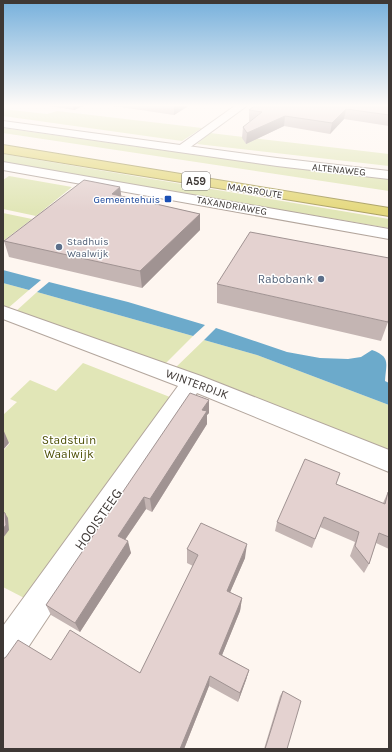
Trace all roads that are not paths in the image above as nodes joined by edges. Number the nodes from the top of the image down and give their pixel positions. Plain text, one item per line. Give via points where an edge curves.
1 (10, 140) edge
2 (118, 140) edge
3 (194, 140) edge
4 (3, 149) edge
5 (181, 149) junction
6 (3, 166) edge
7 (389, 175) edge
8 (389, 200) edge
9 (389, 212) edge
10 (389, 234) edge
11 (3, 312) edge
12 (193, 382) junction
13 (389, 461) edge
14 (3, 654) edge

1 - 8 highway, MAASROUTE / A59
2 - 5 main road, ALTENAWEG
3 - 5 main road
4 - 9 highway, MAASROUTE / A59
5 - 7 main road, ALTENAWEG
6 - 10 main road, TAXANDRIAWEG
11 - 12 main road, WINTERDIJK
12 - 13 main road, WINTERDIJK
12 - 14 main road, HOOISTEEG

